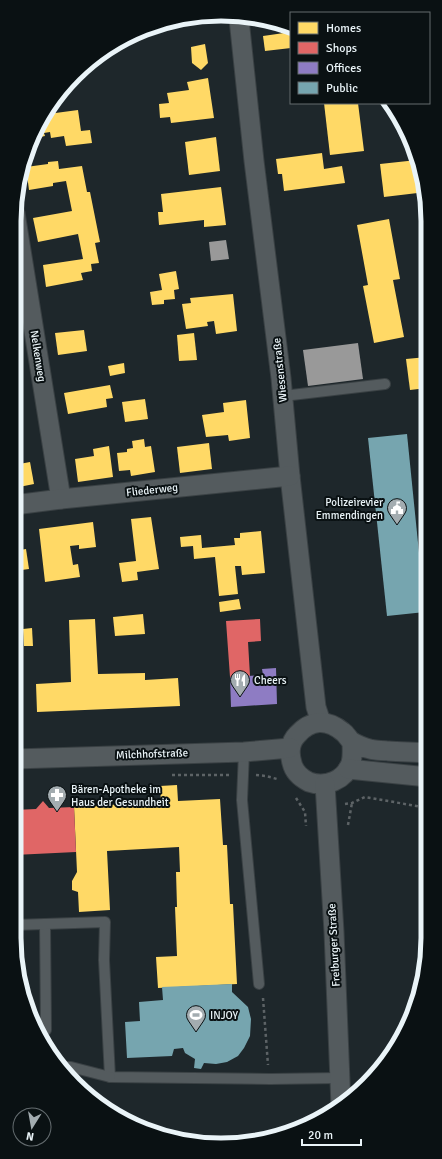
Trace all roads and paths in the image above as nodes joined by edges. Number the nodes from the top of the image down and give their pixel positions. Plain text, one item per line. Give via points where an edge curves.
1 (239, 22) edge
2 (21, 250) edge
3 (385, 384) dead end
4 (283, 396) junction
5 (290, 476) junction
6 (61, 499) junction
7 (21, 504) edge
8 (321, 722) junction
9 (352, 742) junction
10 (290, 748) junction
11 (244, 752) junction
12 (421, 753) edge
13 (21, 758) edge
14 (348, 770) junction
15 (421, 776) edge
16 (325, 784) junction
17 (352, 803) dead end
18 (421, 807) edge
19 (45, 924) junction
20 (21, 925) edge
21 (259, 984) joint
22 (46, 1030) dead end
23 (68, 1067) edge
24 (110, 1077) junction
25 (339, 1078) junction
26 (270, 1079) junction
27 (340, 1099) edge

1 - 4 street, Wiesenstraße
2 - 6 street, Nelkenweg
3 - 4 lane
4 - 5 street, Wiesenstraße
5 - 6 street, Fliederweg
5 - 8 street, Wiesenstraße via 316,706
6 - 7 street, Fliederweg
8 - 9 street via 334,725
8 - 10 street via 302,730 294,738
9 - 12 street via 370,749
9 - 14 street via 352,761
10 - 11 street, Milchhofstraße
10 - 16 street via 291,762 299,776 310,782
11 - 13 street, Milchhofstraße
11 - 21 lane via 242,800
14 - 15 street
14 - 16 street via 340,779
16 - 25 street, Freiburger Straße
17 - 18 path via 365,797
19 - 20 lane
19 - 22 lane
19 - 24 lane via 105,922 104,960
21 - 26 path via 263,994
23 - 24 lane
24 - 26 lane
25 - 26 lane
25 - 27 street, Freiburger Straße

